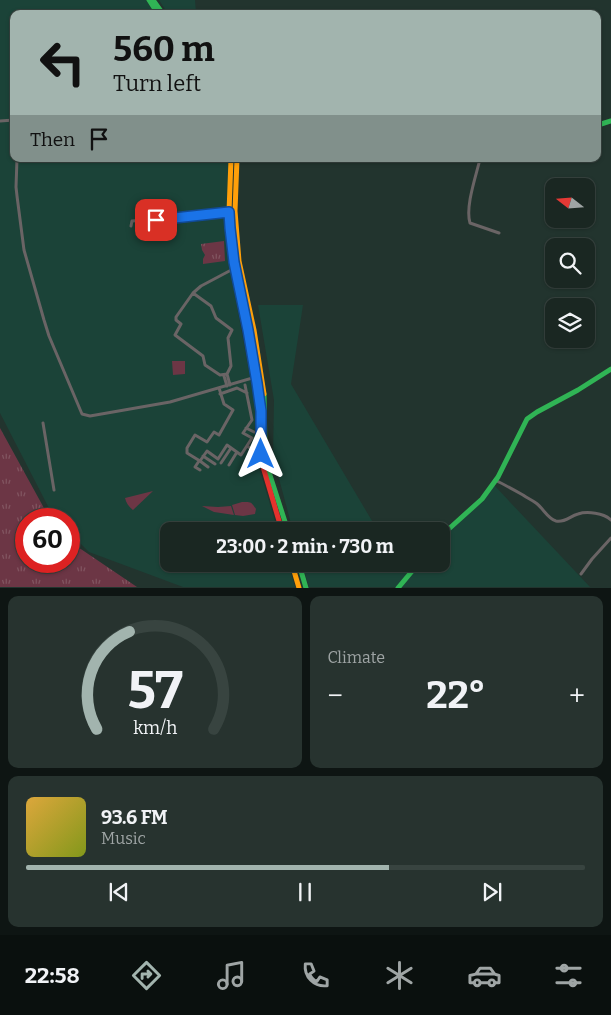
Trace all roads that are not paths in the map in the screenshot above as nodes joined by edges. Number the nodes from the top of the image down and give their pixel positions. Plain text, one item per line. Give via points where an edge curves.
1 (17, 162) edge
2 (231, 162) edge
3 (237, 162) edge
4 (479, 162) edge
5 (232, 212) junction
6 (132, 226) dead end
7 (499, 233) dead end
8 (235, 268) junction
9 (193, 293) junction
10 (611, 369) edge
11 (225, 375) junction
12 (258, 376) junction
13 (228, 385) junction
14 (219, 388) junction
15 (237, 388) junction
16 (220, 394) junction
17 (247, 394) junction
18 (43, 423) dead end
19 (246, 428) junction
20 (254, 432) dead end
21 (247, 446) junction
22 (231, 448) junction
23 (237, 452) junction
24 (204, 456) junction
25 (247, 460) dead end
26 (200, 461) junction
27 (221, 463) dead end
28 (215, 464) dead end
29 (229, 464) dead end
30 (208, 467) dead end
31 (45, 468) dead end
32 (50, 468) junction
33 (200, 470) dead end
34 (496, 480) junction
35 (54, 490) dead end
36 (611, 520) edge
37 (279, 522) edge
38 (285, 522) edge
39 (450, 528) edge
40 (611, 538) edge
41 (294, 572) edge
42 (301, 572) edge
43 (411, 572) edge
44 (580, 574) dead end
45 (299, 588) edge
46 (306, 588) edge
47 (398, 588) edge

1 - 14 street via 17,196 30,274 49,336 82,414 90,416 170,402
2 - 5 main road
3 - 5 main road
4 - 7 street via 468,219 470,223
5 - 6 street via 132,222
5 - 8 main road via 231,242
5 - 12 main road via 252,321
8 - 9 street
8 - 12 main road
9 - 11 street via 211,306 216,318 232,330 228,338 231,366
9 - 11 street via 176,317 181,324 176,335 203,356 205,365
10 - 34 main road via 530,415
11 - 13 street
12 - 13 street
12 - 37 main road via 261,460
12 - 38 main road via 264,405 267,466
13 - 14 street
14 - 16 street
15 - 16 street
15 - 17 street
15 - 17 street via 246,385
16 - 26 street via 224,404 234,410 219,435 214,432 207,442 195,435 187,453
17 - 19 street via 252,420
18 - 32 street
19 - 20 street
19 - 21 street via 243,433 252,438
21 - 23 street via 241,455
21 - 25 street via 253,450
22 - 23 street
22 - 24 street via 227,445 218,459 207,451
22 - 27 street
23 - 29 street
24 - 26 street
24 - 28 street
26 - 30 street
26 - 33 street via 195,467
31 - 32 street
32 - 35 street
34 - 36 street via 536,502 553,520 566,520 583,513 603,515
34 - 39 main road via 482,499
40 - 44 street
41 - 45 main road
42 - 46 main road
43 - 47 main road

